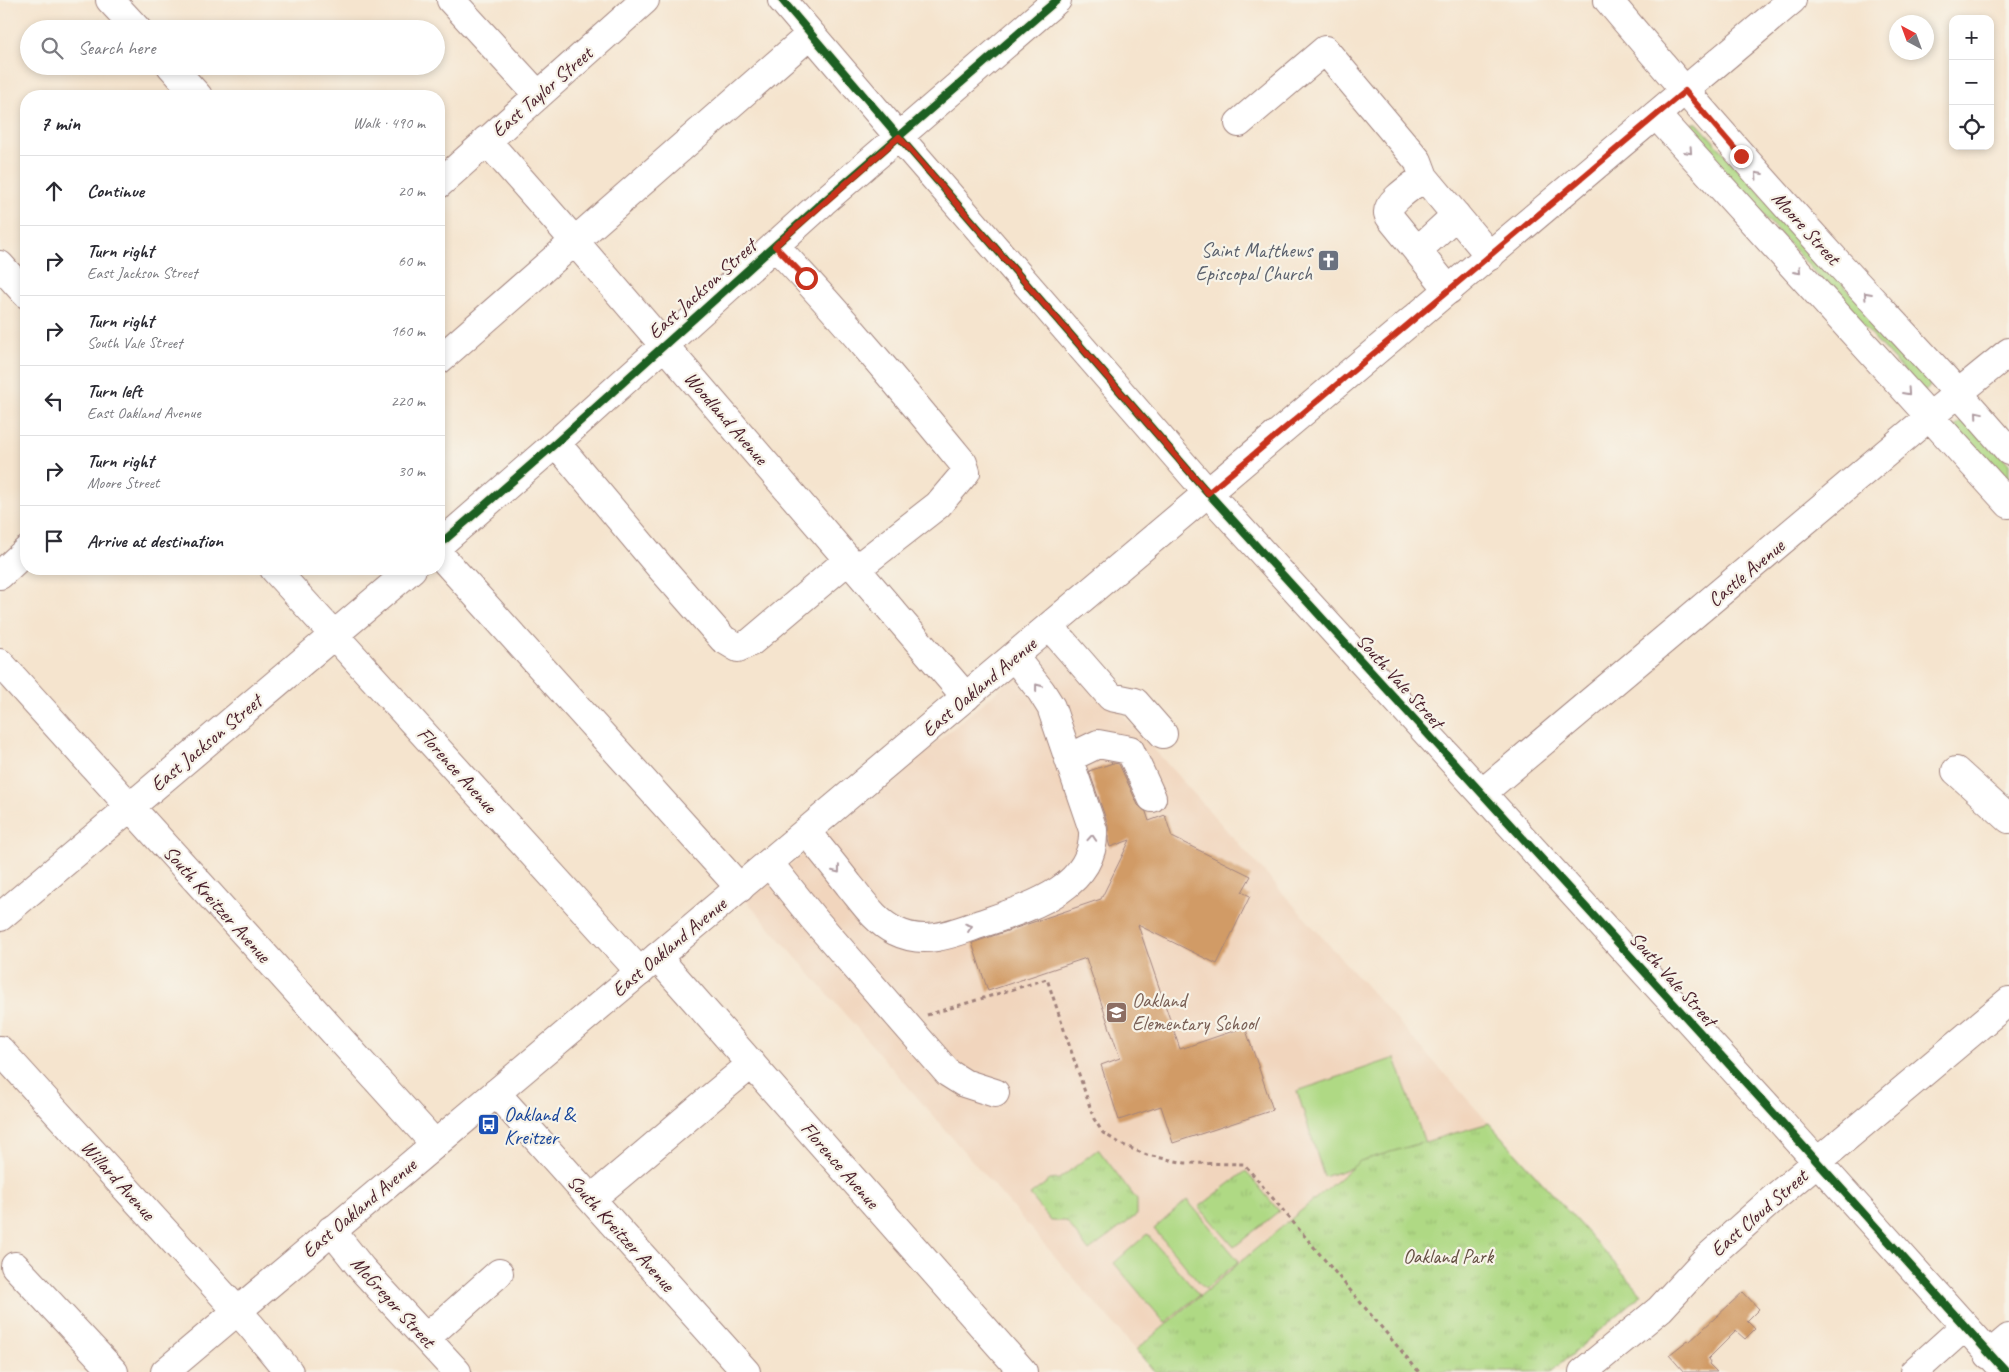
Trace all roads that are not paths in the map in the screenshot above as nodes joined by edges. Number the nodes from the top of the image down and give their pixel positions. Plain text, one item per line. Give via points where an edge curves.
1 (110, 0) edge
2 (451, 0) edge
3 (646, 0) edge
4 (1057, 0) edge
5 (1608, 0) edge
6 (1792, 0) edge
7 (795, 4) edge
8 (129, 20) edge
9 (811, 34) junction
10 (179, 75) edge
11 (193, 90) edge
12 (1685, 91) junction
13 (538, 95) junction
14 (1656, 115) junction
15 (1239, 123) dead end
16 (899, 137) junction
17 (486, 140) junction
18 (1424, 177) junction
19 (445, 178) edge
20 (1456, 215) junction
21 (574, 242) junction
22 (775, 246) junction
23 (1417, 251) junction
24 (1490, 256) junction
25 (0, 265) edge
26 (20, 287) edge
27 (1449, 290) junction
28 (664, 346) junction
29 (2009, 352) edge
30 (445, 355) edge
31 (1959, 392) junction
32 (1929, 417) junction
33 (556, 442) junction
34 (2009, 451) edge
35 (1208, 493) junction
36 (2009, 504) edge
37 (445, 540) edge
38 (20, 557) edge
39 (445, 561) edge
40 (852, 564) junction
41 (0, 575) edge
42 (279, 575) edge
43 (405, 575) edge
44 (1050, 627) junction
45 (333, 636) junction
46 (1014, 657) junction
47 (0, 663) edge
48 (966, 697) junction
49 (1162, 734) dead end
50 (1069, 758) junction
51 (1956, 771) dead end
52 (1482, 793) junction
53 (1152, 798) dead end
54 (130, 807) junction
55 (2009, 819) edge
56 (806, 832) junction
57 (769, 863) junction
58 (740, 888) junction
59 (0, 917) edge
60 (648, 965) junction
61 (2009, 1001) edge
62 (0, 1050) edge
63 (752, 1064) junction
64 (496, 1093) junction
65 (995, 1093) dead end
66 (435, 1144) junction
67 (1817, 1163) junction
68 (591, 1199) junction
69 (331, 1230) junction
70 (15, 1266) dead end
71 (499, 1273) dead end
72 (236, 1311) junction
73 (1964, 1327) junction
74 (426, 1338) junction
75 (2001, 1355) edge
76 (114, 1372) edge
77 (164, 1372) edge
78 (289, 1372) edge
79 (457, 1372) edge
80 (746, 1372) edge
81 (1023, 1372) edge
82 (1583, 1372) edge
83 (1914, 1372) edge

1 - 8 street
2 - 13 street
3 - 13 street, East Taylor Street
4 - 16 street, East Jackson Street
5 - 12 street, Moore Street
6 - 12 street, East Oakland Avenue
7 - 9 street, South Vale Street
9 - 16 street, South Vale Street
9 - 21 street
10 - 11 street
12 - 14 street, East Oakland Avenue
31 -> 12 street, Moore Street
13 - 17 street, East Taylor Street
14 - 24 street, East Oakland Avenue
14 -> 32 street, Moore Street
15 - 18 street via 1325,50 1418,161
16 - 22 street, East Jackson Street
16 - 35 street, South Vale Street
17 - 19 street, East Taylor Street
17 - 21 street, Woodland Avenue
18 - 20 street
18 - 23 street via 1389,206 1388,212
20 - 23 street
20 - 24 street
21 - 28 street, Woodland Avenue
21 - 30 street
22 - 28 street, East Jackson Street
22 - 40 street via 908,397 963,463 966,472 938,505
23 - 27 street
24 - 27 street, East Oakland Avenue
25 - 26 street
27 - 35 street, East Oakland Avenue
28 - 33 street, East Jackson Street
28 - 40 street, Woodland Avenue
29 - 31 street, Castle Avenue
31 - 32 street, Castle Avenue
34 -> 31 street, Moore Street
32 - 36 street, Moore Street
32 - 52 street, Castle Avenue
33 - 37 street, East Jackson Street
33 - 40 street via 723,639 738,648 751,642
35 - 44 street, East Oakland Avenue
35 - 52 street, South Vale Street
38 - 41 street
39 - 58 street
40 - 48 street, Woodland Avenue
42 - 45 street, Florence Avenue
43 - 45 street, East Jackson Street
44 - 46 street, East Oakland Avenue
44 - 49 street via 1111,697 1135,702
45 - 54 street, East Jackson Street
45 - 60 street, Florence Avenue
46 - 48 street, East Oakland Avenue
50 -> 46 street via 1051,707
47 - 54 street, South Kreitzer Avenue
48 - 56 street, East Oakland Avenue
50 - 53 street via 1098,744 1130,750
56 -> 50 street via 880,922 910,937 932,939 1026,908 1051,897 1072,880 1094,841
51 - 55 street
52 - 67 street, South Vale Street
54 - 59 street, East Jackson Street
54 - 66 street, South Kreitzer Avenue
56 - 57 street, East Oakland Avenue
57 - 58 street, East Oakland Avenue
57 - 65 street via 948,1073 964,1083
58 - 60 street, East Oakland Avenue
60 - 63 street, Florence Avenue
60 - 64 street, East Oakland Avenue
61 - 67 street, East Cloud Street
62 - 72 street, Willard Avenue
63 - 68 street
63 - 81 street, Florence Avenue
64 - 66 street, East Oakland Avenue
64 - 68 street, South Kreitzer Avenue
66 - 69 street, East Oakland Avenue
67 - 73 street, South Vale Street
67 - 82 street, East Cloud Street via 1708,1257 1660,1309
68 - 80 street, South Kreitzer Avenue
69 - 72 street, East Oakland Avenue
69 - 74 street, McGregor Street
70 - 76 street
71 - 74 street
72 - 77 street, East Oakland Avenue
72 - 78 street, Willard Avenue
73 - 75 street, South Vale Street
73 - 83 street
74 - 79 street, McGregor Street

